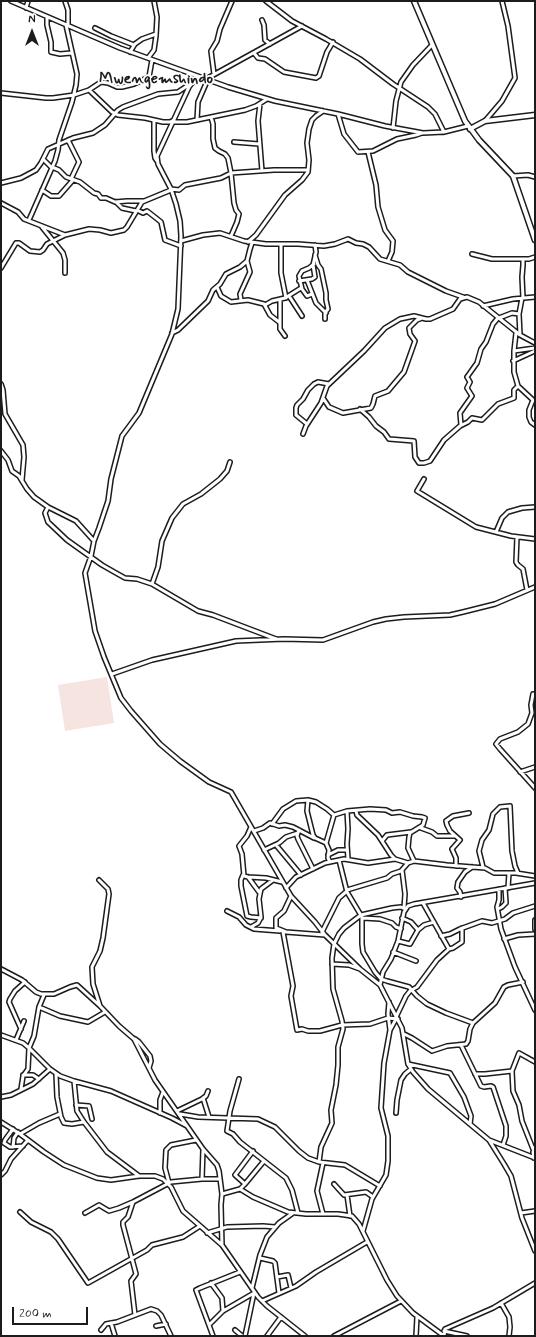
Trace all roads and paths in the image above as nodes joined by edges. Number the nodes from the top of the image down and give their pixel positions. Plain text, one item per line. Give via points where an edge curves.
1 (10, 1) edge
2 (21, 1) edge
3 (28, 1) edge
4 (65, 1) edge
5 (154, 1) edge
6 (232, 1) edge
7 (266, 1) edge
8 (414, 1) edge
9 (502, 1) edge
10 (20, 5) junction
11 (26, 8) junction
12 (47, 17) junction
13 (262, 20) dead end
14 (67, 26) junction
15 (302, 26) junction
16 (96, 28) dead end
17 (156, 34) junction
18 (333, 42) junction
19 (270, 44) junction
20 (134, 45) junction
21 (432, 45) junction
22 (130, 52) junction
23 (71, 53) junction
24 (254, 53) junction
25 (148, 58) junction
26 (152, 60) junction
27 (214, 74) junction
28 (206, 79) junction
29 (191, 84) junction
30 (399, 88) junction
31 (89, 90) junction
32 (1, 93) edge
33 (74, 95) junction
34 (267, 99) junction
35 (260, 104) junction
36 (323, 111) junction
37 (115, 114) junction
38 (338, 114) junction
39 (535, 115) edge
40 (211, 117) junction
41 (154, 120) junction
42 (197, 120) junction
43 (174, 121) junction
44 (485, 121) junction
45 (469, 127) junction
46 (393, 128) junction
47 (444, 132) junction
48 (422, 133) junction
49 (68, 140) junction
50 (234, 142) dead end
51 (58, 144) junction
52 (259, 144) junction
53 (368, 152) junction
54 (43, 159) junction
55 (157, 161) junction
56 (52, 167) junction
57 (308, 170) junction
58 (262, 171) junction
59 (231, 173) junction
60 (513, 176) junction
61 (535, 177) edge
62 (72, 179) junction
63 (1, 183) edge
64 (42, 190) junction
65 (171, 190) junction
66 (144, 201) junction
67 (1, 202) edge
68 (116, 202) junction
69 (137, 210) junction
70 (29, 220) junction
71 (41, 226) junction
72 (65, 235) junction
73 (231, 236) junction
74 (535, 240) edge
75 (54, 241) junction
76 (181, 241) junction
77 (248, 242) junction
78 (252, 243) junction
79 (281, 244) junction
80 (314, 245) junction
81 (181, 246) junction
82 (472, 254) dead end
83 (315, 255) junction
84 (535, 257) edge
85 (523, 259) junction
86 (247, 261) junction
87 (388, 261) junction
88 (314, 264) junction
89 (1, 268) edge
90 (65, 273) dead end
91 (307, 280) junction
92 (299, 281) junction
93 (217, 286) junction
94 (301, 288) junction
95 (312, 294) junction
96 (287, 297) junction
97 (463, 297) junction
98 (535, 297) edge
99 (523, 298) junction
100 (241, 300) junction
101 (280, 300) junction
102 (265, 305) junction
103 (483, 306) junction
104 (326, 313) junction
105 (519, 314) junction
106 (302, 316) dead end
107 (422, 318) junction
108 (499, 318) junction
109 (325, 319) dead end
110 (280, 322) junction
111 (172, 333) junction
112 (516, 333) junction
113 (520, 335) junction
114 (285, 336) dead end
115 (535, 343) edge
116 (535, 348) edge
117 (514, 351) junction
118 (535, 351) edge
119 (513, 361) junction
120 (1, 384) edge
121 (329, 384) junction
122 (518, 386) junction
123 (323, 398) junction
124 (3, 406) edge
125 (360, 409) junction
126 (307, 424) junction
127 (461, 425) junction
128 (535, 425) edge
129 (303, 434) dead end
130 (1, 451) edge
131 (230, 462) dead end
132 (424, 479) dead end
133 (22, 480) junction
134 (48, 507) junction
135 (535, 508) edge
136 (496, 532) junction
137 (517, 537) junction
138 (534, 538) edge
139 (94, 541) junction
140 (91, 556) junction
141 (152, 584) junction
142 (535, 587) edge
143 (527, 590) junction
144 (278, 639) junction
145 (112, 674) junction
146 (533, 694) dead end
147 (535, 767) edge
148 (520, 772) junction
149 (535, 788) edge
150 (308, 800) junction
151 (347, 811) junction
152 (356, 811) junction
153 (470, 813) dead end
154 (334, 815) junction
155 (272, 824) junction
156 (251, 827) junction
157 (421, 828) junction
158 (254, 831) junction
159 (298, 832) junction
160 (412, 832) junction
161 (455, 836) junction
162 (314, 838) junction
163 (382, 841) junction
164 (326, 843) junction
165 (276, 845) junction
166 (264, 850) junction
167 (347, 850) junction
168 (328, 855) junction
169 (348, 859) junction
170 (395, 859) junction
171 (339, 860) junction
172 (414, 861) junction
173 (330, 862) junction
174 (408, 863) junction
175 (456, 866) junction
176 (472, 867) junction
177 (483, 867) junction
178 (313, 869) junction
179 (402, 870) junction
180 (509, 873) junction
181 (518, 873) junction
182 (301, 874) junction
183 (243, 875) junction
184 (535, 876) edge
185 (248, 878) junction
186 (99, 880) dead end
187 (274, 880) junction
188 (282, 882) junction
189 (535, 883) edge
190 (286, 888) junction
191 (507, 888) junction
192 (499, 889) junction
193 (347, 891) junction
194 (259, 892) junction
195 (291, 896) junction
196 (461, 897) junction
197 (423, 903) junction
198 (535, 906) edge
199 (404, 908) junction
200 (498, 910) junction
201 (227, 911) dead end
202 (362, 917) junction
203 (261, 918) junction
204 (402, 918) junction
205 (499, 920) junction
206 (535, 920) edge
207 (434, 922) junction
208 (251, 927) junction
209 (462, 928) junction
210 (401, 929) junction
211 (535, 929) edge
212 (418, 930) junction
213 (282, 931) junction
214 (323, 934) junction
215 (535, 934) edge
216 (441, 936) junction
217 (504, 939) junction
218 (398, 941) junction
219 (334, 944) junction
220 (449, 949) junction
221 (393, 952) junction
222 (416, 961) dead end
223 (332, 964) junction
224 (1, 969) edge
225 (360, 969) junction
226 (381, 978) junction
227 (25, 982) junction
228 (523, 982) junction
229 (380, 985) junction
230 (412, 989) junction
231 (44, 995) junction
232 (389, 1002) junction
233 (100, 1006) junction
234 (39, 1007) junction
235 (535, 1010) edge
236 (105, 1012) junction
237 (388, 1018) junction
238 (397, 1018) junction
239 (24, 1021) dead end
240 (473, 1023) junction
241 (342, 1025) junction
242 (20, 1028) junction
243 (390, 1030) junction
244 (404, 1034) junction
245 (1, 1035) edge
246 (134, 1039) junction
247 (16, 1040) junction
248 (461, 1045) junction
249 (29, 1048) junction
250 (535, 1062) edge
251 (408, 1064) junction
252 (149, 1068) junction
253 (50, 1069) junction
254 (412, 1069) junction
255 (512, 1071) junction
256 (56, 1074) junction
257 (475, 1074) junction
258 (23, 1075) junction
259 (39, 1079) junction
260 (239, 1079) dead end
261 (74, 1081) junction
262 (21, 1089) junction
263 (208, 1091) dead end
264 (163, 1092) junction
265 (1, 1097) edge
266 (203, 1098) junction
267 (76, 1105) junction
268 (177, 1111) junction
269 (160, 1113) junction
270 (396, 1113) dead end
271 (60, 1114) junction
272 (180, 1114) junction
273 (209, 1117) junction
274 (228, 1117) junction
275 (92, 1119) dead end
276 (1, 1122) edge
277 (84, 1122) junction
278 (470, 1124) junction
279 (187, 1126) junction
280 (13, 1129) junction
281 (19, 1133) junction
282 (28, 1140) junction
283 (196, 1140) junction
284 (489, 1140) junction
285 (3, 1142) edge
286 (503, 1145) junction
287 (22, 1146) junction
288 (13, 1147) junction
289 (534, 1148) edge
290 (203, 1149) junction
291 (252, 1151) junction
292 (535, 1158) edge
293 (264, 1161) junction
294 (321, 1162) junction
295 (1, 1176) edge
296 (139, 1176) junction
297 (202, 1179) junction
298 (220, 1180) junction
299 (169, 1183) junction
300 (245, 1184) junction
301 (334, 1184) dead end
302 (380, 1186) junction
303 (240, 1189) junction
304 (222, 1194) junction
305 (347, 1195) junction
306 (373, 1197) junction
307 (133, 1202) junction
308 (535, 1211) edge
309 (20, 1212) dead end
310 (293, 1212) junction
311 (84, 1213) dead end
312 (298, 1213) junction
313 (521, 1213) junction
314 (323, 1214) junction
315 (350, 1216) junction
316 (200, 1226) junction
317 (275, 1227) junction
318 (221, 1228) junction
319 (363, 1232) junction
320 (207, 1233) junction
321 (530, 1238) junction
322 (535, 1238) edge
323 (367, 1242) junction
324 (222, 1245) junction
325 (535, 1251) edge
326 (132, 1258) junction
327 (260, 1258) junction
328 (240, 1272) junction
329 (277, 1277) junction
330 (211, 1283) junction
331 (535, 1283) edge
332 (252, 1288) junction
333 (291, 1288) junction
334 (254, 1293) junction
335 (279, 1293) junction
336 (262, 1301) junction
337 (401, 1301) junction
338 (501, 1303) junction
339 (223, 1311) junction
340 (135, 1315) junction
341 (281, 1317) junction
342 (417, 1317) junction
343 (111, 1323) junction
344 (166, 1324) junction
345 (156, 1326) dead end
346 (209, 1326) junction
347 (101, 1330) dead end
348 (235, 1330) dead end
349 (444, 1331) junction
350 (115, 1336) edge
351 (171, 1336) edge
352 (213, 1336) edge
353 (242, 1336) edge
354 (245, 1336) edge
355 (267, 1336) edge
356 (305, 1336) edge
357 (334, 1336) edge
358 (417, 1336) edge
359 (444, 1336) edge
360 (466, 1336) edge
361 (509, 1336) edge

1 - 10 street
2 - 10 street
3 - 11 street
4 - 14 street via 68,10
5 - 17 street
6 - 27 street via 211,51
7 - 15 street via 284,16
8 - 21 street
9 - 44 street via 515,78 502,101
10 - 11 street
11 - 12 street
12 - 14 street
12 - 23 street via 51,52
13 - 19 street via 265,40
14 - 22 street
14 - 23 street
15 - 18 street
15 - 19 street
16 - 20 street
17 - 20 street
17 - 25 street via 154,50
18 - 24 street via 316,78 284,72 265,59 258,58
18 - 30 street via 370,65
19 - 24 street
20 - 22 street
21 - 30 street via 407,72
21 - 45 street
22 - 25 street
23 - 33 street via 77,80
24 - 27 street
25 - 26 street
26 - 28 street
26 - 31 street via 150,75 147,78 120,87 101,82
27 - 28 street
28 - 29 street
28 - 34 street
28 - 42 street via 198,102
29 - 37 street via 178,92 162,93 124,106
29 - 43 street
30 - 46 street
30 - 47 street via 431,109
31 - 33 street
31 - 37 street
32 - 33 street via 46,98
33 - 51 street
34 - 35 street
34 - 36 street
35 - 40 street
35 - 52 street
36 - 38 street
36 - 57 street via 316,116 309,129
37 - 41 street
37 - 49 street via 93,133
38 - 46 street
38 - 53 street via 344,134 356,150
39 - 44 street
40 - 42 street
40 - 59 street via 216,150 226,155
41 - 43 street via 166,123
41 - 55 street via 154,150
42 - 43 street
43 - 55 street via 158,152
44 - 45 street
45 - 47 street
45 - 60 street
46 - 48 street
47 - 48 street
48 - 53 street via 396,139
49 - 51 street
49 - 62 street via 79,162
50 - 52 street
51 - 54 street via 48,149
51 - 56 street via 57,157
52 - 58 street
53 - 87 street via 378,207 385,230 393,241
54 - 56 street
54 - 63 street via 32,173
55 - 65 street
56 - 62 street
56 - 64 street
57 - 58 street
57 - 77 street via 306,176 285,195
58 - 59 street
59 - 65 street via 221,178 185,185 179,190
59 - 73 street via 234,204 239,214
60 - 61 street
60 - 74 street
62 - 64 street via 59,196 50,196
62 - 68 street via 101,198
64 - 70 street
65 - 66 street
65 - 76 street via 180,221
66 - 68 street
66 - 69 street
67 - 70 street
68 - 69 street via 122,208
69 - 72 street via 127,227 121,231 110,233 89,229
69 - 81 street via 147,211 156,218 160,222 165,240
70 - 71 street
71 - 72 street
71 - 75 street
72 - 75 street
73 - 76 street via 216,233
73 - 77 street
75 - 89 street via 38,252 30,251 16,243
75 - 90 street via 65,256
76 - 81 street
77 - 78 street
78 - 79 street
78 - 86 street
79 - 80 street
79 - 96 street via 281,273
80 - 83 street
80 - 87 street via 329,245 348,239 369,247 380,259
81 - 111 street via 178,309
82 - 85 street via 488,259
83 - 88 street
83 - 104 street via 323,278 328,308
84 - 85 street
85 - 99 street
86 - 93 street via 226,274
86 - 100 street via 250,272 239,296
87 - 97 street
88 - 91 street via 315,277
88 - 92 street via 301,272
91 - 92 street
91 - 95 street
92 - 94 street
93 - 100 street via 225,299 233,302
93 - 111 street via 206,303
94 - 95 street via 307,296
94 - 96 street
95 - 104 street via 316,304
96 - 101 street
96 - 106 street
97 - 103 street via 473,299
97 - 107 street via 452,309 430,319
98 - 99 street
99 - 103 street
99 - 105 street
100 - 102 street
101 - 102 street
101 - 110 street
102 - 110 street via 270,315
103 - 108 street
104 - 109 street
105 - 108 street via 512,313
105 - 113 street
107 - 121 street via 409,316 390,324
107 - 125 street via 409,328 415,341 404,372 388,391 375,396 371,408
108 - 112 street
108 - 127 street via 493,324 477,363 467,377 470,382 467,388 472,396 460,413
110 - 114 street via 281,331
111 - 139 street via 139,413 122,436 108,501
112 - 113 street
112 - 117 street
113 - 115 street
116 - 117 street
117 - 119 street
118 - 119 street
119 - 122 street
120 - 124 street
121 - 123 street
121 - 126 street via 314,384 297,406 296,414
122 - 127 street via 514,390 514,398 498,404 484,418 472,418
122 - 128 street via 534,400 529,410 529,418
123 - 125 street via 329,407 340,412
123 - 126 street
124 - 133 street via 22,445
125 - 127 street via 389,439 414,441 415,457 421,463 430,461 446,438
126 - 129 street
130 - 133 street via 12,471
131 - 141 street via 220,479 183,504 172,518 162,541
132 - 136 street via 417,490 419,492 476,527
133 - 134 street via 34,497
134 - 139 street via 76,521
134 - 140 street via 45,513 53,529
135 - 136 street via 508,512 502,518
136 - 137 street
137 - 138 street
137 - 143 street via 516,562 523,569
139 - 140 street
140 - 141 street via 125,578
140 - 145 street via 85,573 95,631
141 - 144 street via 198,611
142 - 143 street
143 - 144 street via 495,604 457,614 386,619 323,640
144 - 145 street via 225,643 152,660
145 - 156 street via 125,704 160,744 196,774 231,792
146 - 148 street via 528,724 518,732 500,739 496,744
147 - 148 street
148 - 149 street
150 - 154 street via 322,804
150 - 155 street via 286,806
150 - 162 street via 308,815
151 - 152 street
151 - 154 street
151 - 167 street
152 - 157 street via 384,809 392,813 400,812 422,817 425,821
152 - 163 street
153 - 161 street via 452,816 447,820 447,825
154 - 164 street
155 - 158 street
155 - 159 street via 288,825
156 - 158 street
156 - 183 street via 239,846
157 - 160 street
157 - 161 street via 437,836
158 - 166 street
159 - 162 street
159 - 165 street
159 - 178 street via 298,839
160 - 163 street via 387,835
160 - 172 street via 408,848
161 - 175 street via 460,840 452,849
162 - 164 street
163 - 170 street
164 - 168 street
165 - 166 street
165 - 182 street
166 - 188 street
167 - 168 street via 338,850
167 - 169 street
168 - 173 street
169 - 170 street via 368,863
169 - 171 street
170 - 174 street
171 - 173 street
171 - 193 street
172 - 174 street
172 - 175 street
173 - 178 street
174 - 179 street
175 - 176 street
176 - 177 street
176 - 196 street via 458,882 457,888
177 - 180 street via 494,873
177 - 181 street via 479,851 482,840 490,830 493,814 500,807 510,806 512,851
178 - 182 street
179 - 193 street
179 - 199 street
180 - 181 street
180 - 191 street
181 - 184 street
182 - 190 street
183 - 185 street
183 - 203 street via 241,886 248,916
185 - 187 street
185 - 194 street
186 - 233 street via 106,885 109,894 104,938 92,967 93,984
187 - 188 street
187 - 194 street
188 - 190 street
189 - 191 street
190 - 195 street
191 - 192 street
191 - 200 street via 506,903
192 - 196 street
192 - 200 street
193 - 202 street
193 - 214 street via 339,898
194 - 203 street
195 - 213 street via 284,911 276,918 276,927
195 - 214 street
196 - 197 street
197 - 199 street
197 - 207 street
198 - 205 street
199 - 202 street via 392,908
199 - 204 street
200 - 205 street
201 - 208 street
202 - 210 street via 380,918
202 - 219 street via 344,928
202 - 226 street via 363,952
203 - 208 street
204 - 210 street
204 - 212 street via 411,922
205 - 209 street via 492,923 482,921
205 - 217 street
206 - 211 street
207 - 212 street
207 - 216 street
208 - 213 street
209 - 216 street
209 - 220 street via 462,942
210 - 218 street
212 - 218 street via 410,944
213 - 214 street
213 - 241 street via 293,986 297,1030 320,1031
214 - 219 street
215 - 217 street via 518,934
216 - 220 street
217 - 228 street
218 - 221 street
219 - 223 street
219 - 225 street
220 - 230 street
221 - 222 street
221 - 226 street
223 - 225 street via 349,965
223 - 241 street via 333,989
224 - 227 street
225 - 229 street
226 - 229 street
226 - 230 street
227 - 231 street via 36,992
227 - 242 street via 15,991 9,1002
228 - 235 street
228 - 240 street via 504,987 495,1003
229 - 232 street
230 - 238 street via 404,999
230 - 240 street via 427,1004
231 - 233 street via 77,985
231 - 234 street
232 - 237 street
232 - 238 street
233 - 236 street
234 - 236 street via 60,1016 87,1022
234 - 249 street via 34,1036
236 - 246 street
237 - 238 street
237 - 241 street via 370,1024
237 - 243 street
238 - 243 street
238 - 244 street
239 - 242 street
240 - 248 street via 468,1042
241 - 294 street via 336,1090 331,1110 332,1123 321,1147
242 - 247 street
243 - 302 street via 384,1058 381,1108 388,1129 389,1152 386,1175
244 - 248 street via 432,1051
244 - 251 street
245 - 247 street
246 - 252 street
246 - 252 street via 150,1056
247 - 249 street
248 - 257 street
249 - 253 street
249 - 258 street via 28,1069
250 - 255 street via 518,1053
251 - 254 street
251 - 278 street via 450,1073 464,1097 471,1116
252 - 264 street
253 - 256 street
253 - 259 street
254 - 270 street via 401,1080
254 - 278 street via 428,1089
255 - 257 street
255 - 289 street via 513,1091
256 - 261 street
256 - 271 street
257 - 286 street via 482,1087 491,1086 494,1091 506,1126
258 - 259 street via 33,1075
258 - 262 street
259 - 262 street
260 - 274 street
261 - 267 street
261 - 269 street via 111,1091
262 - 265 street
263 - 266 street
264 - 268 street
264 - 269 street
266 - 268 street
266 - 273 street
267 - 275 street via 89,1106
267 - 277 street
268 - 272 street
269 - 279 street
271 - 277 street via 67,1124
271 - 281 street
272 - 273 street
272 - 279 street
273 - 274 street
274 - 291 street via 227,1131
274 - 294 street via 266,1122 275,1127 308,1158
276 - 280 street
277 - 296 street via 107,1152
278 - 284 street
279 - 283 street
280 - 281 street
280 - 285 street
281 - 282 street
281 - 288 street via 14,1138
282 - 287 street
282 - 296 street via 64,1165 97,1178 111,1180
283 - 290 street
283 - 299 street via 167,1148 165,1168
284 - 286 street
284 - 313 street via 511,1176
285 - 288 street
286 - 292 street
287 - 288 street
287 - 295 street
289 - 292 street
290 - 297 street
290 - 298 street via 220,1171
291 - 293 street
291 - 300 street via 235,1175
293 - 300 street
293 - 312 street via 286,1178
294 - 302 street via 345,1165
294 - 314 street via 317,1190
296 - 299 street via 159,1177
297 - 298 street
297 - 299 street
298 - 304 street
299 - 307 street
299 - 316 street via 183,1211
300 - 303 street
301 - 305 street via 341,1193
302 - 306 street
303 - 304 street
303 - 310 street via 280,1209
304 - 318 street
305 - 306 street via 366,1192
305 - 315 street
306 - 319 street
307 - 311 street via 111,1211 99,1206
307 - 326 street via 123,1225
308 - 313 street
309 - 326 street via 58,1239 87,1283
310 - 312 street
310 - 317 street
312 - 314 street
313 - 321 street
314 - 315 street
315 - 319 street via 356,1220
316 - 320 street
316 - 326 street via 183,1236 152,1245
317 - 318 street
317 - 327 street via 267,1237
318 - 320 street
318 - 324 street
319 - 323 street
320 - 324 street
321 - 322 street
321 - 325 street
323 - 333 street
323 - 337 street via 390,1286
324 - 328 street
326 - 340 street via 136,1274 131,1281
327 - 329 street via 274,1262
327 - 332 street
328 - 330 street
328 - 332 street
329 - 333 street via 287,1275
329 - 335 street
330 - 339 street via 222,1298
330 - 346 street via 196,1290
331 - 338 street
332 - 334 street
333 - 335 street
334 - 336 street
334 - 339 street
334 - 354 street
335 - 336 street
336 - 341 street
337 - 342 street
337 - 357 street
338 - 349 street
338 - 361 street via 509,1317
339 - 346 street
340 - 343 street
340 - 344 street via 154,1310 161,1315
341 - 355 street
341 - 356 street
342 - 358 street
342 - 359 street
343 - 347 street via 106,1324
343 - 350 street
344 - 345 street
344 - 351 street
346 - 352 street
348 - 353 street
349 - 359 street
349 - 360 street

